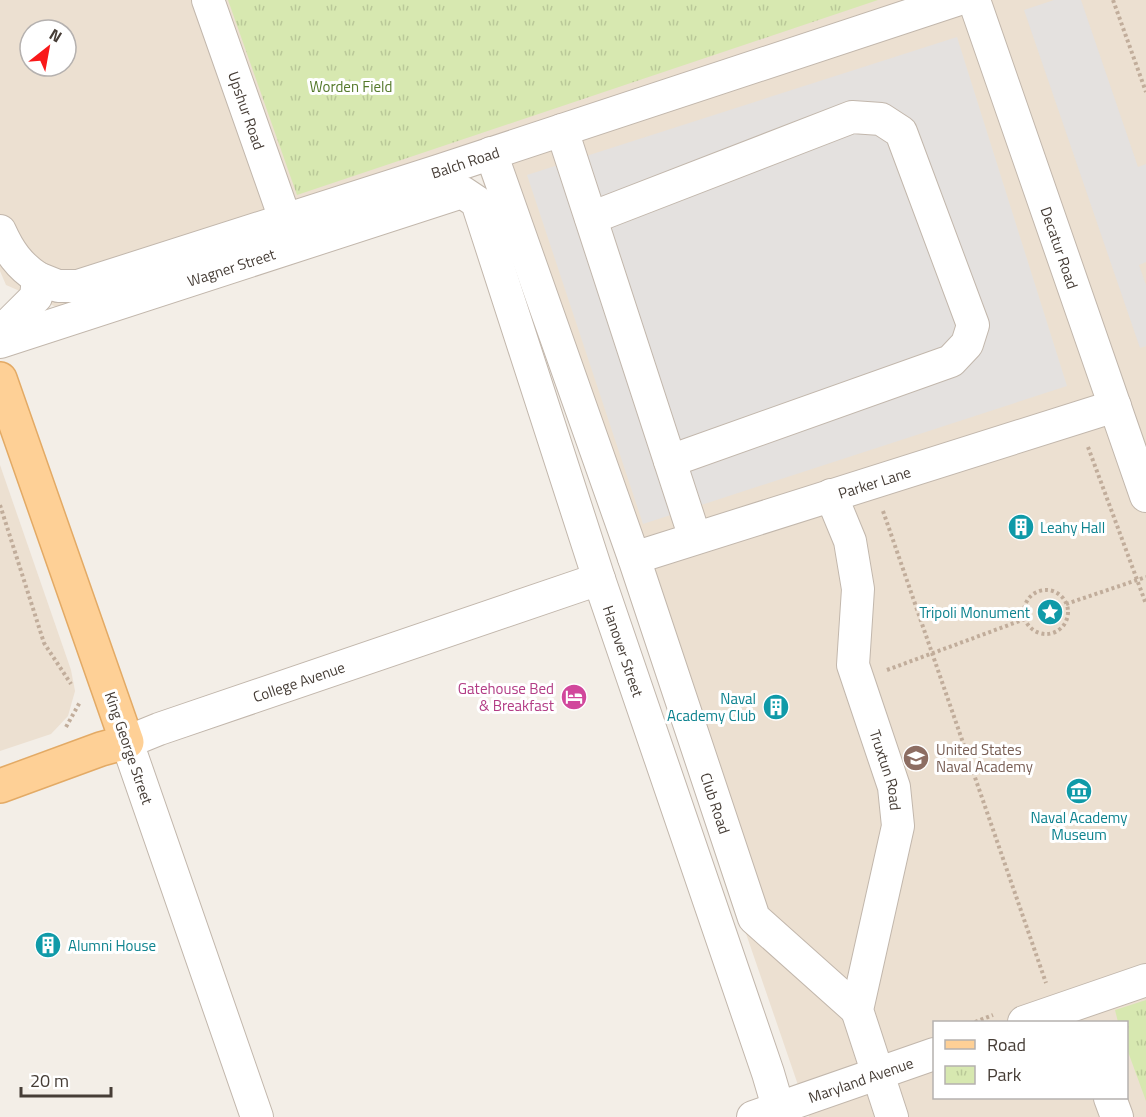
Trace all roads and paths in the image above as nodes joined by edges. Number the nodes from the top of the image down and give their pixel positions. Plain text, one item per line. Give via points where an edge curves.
1 (208, 0) edge
2 (956, 0) edge
3 (974, 0) edge
4 (1113, 0) edge
5 (1146, 92) edge
6 (562, 130) junction
7 (491, 153) junction
8 (462, 192) joint
9 (591, 218) junction
10 (285, 219) junction
11 (0, 231) edge
12 (39, 278) junction
13 (0, 333) edge
14 (0, 342) edge
15 (0, 379) edge
16 (1114, 406) junction
17 (1086, 442) dead end
18 (670, 460) junction
19 (873, 482) junction
20 (831, 495) junction
21 (1146, 496) edge
22 (0, 505) edge
23 (696, 538) junction
24 (634, 558) junction
25 (1146, 577) edge
26 (599, 579) junction
27 (1137, 580) junction
28 (1066, 604) junction
29 (1146, 604) edge
30 (1026, 619) junction
31 (932, 654) junction
32 (858, 681) junction
33 (76, 691) dead end
34 (82, 700) dead end
35 (60, 732) dead end
36 (128, 742) junction
37 (0, 786) edge
38 (1146, 980) edge
39 (857, 1010) junction
40 (1074, 1012) edge
41 (1033, 1021) edge
42 (933, 1054) edge
43 (879, 1074) junction
44 (1110, 1099) edge
45 (771, 1114) edge
46 (256, 1117) edge
47 (892, 1117) edge
48 (1117, 1117) edge

1 - 10 street, Upshur Road
2 - 6 street, Balch Road
3 - 16 street, Decatur Road
4 - 5 path
6 - 7 street, Balch Road
6 - 9 street
7 - 10 street, Balch Road
7 - 24 street, Club Road
8 - 14 street, Wagner Street
8 - 26 street, Hanover Street via 477,202
9 - 18 street
9 - 18 street via 852,117 881,120 901,132 973,325 968,344 951,361
10 - 12 street, Balch Road via 78,286 58,286
11 - 12 street via 8,250 25,270
12 - 13 street via 36,297
15 - 36 main road, King George Street
16 - 19 street, Parker Lane
16 - 21 street, Decatur Road
17 - 27 path
18 - 23 street
19 - 20 street, Parker Lane
19 - 31 path
20 - 23 street, Parker Lane
20 - 32 street, Truxtun Road via 850,541 858,589 853,665
22 - 33 path via 44,643
23 - 24 street, Parker Lane
24 - 39 street, Club Road via 754,918
25 - 27 path
26 - 36 street, College Avenue
26 - 45 street, Hanover Street via 768,1074
27 - 28 path
27 - 29 path
28 - 30 path via 1054,592 1040,591 1029,599
28 - 30 path via 1066,622 1055,632 1041,633
30 - 31 path
31 - 32 path
31 - 40 path
32 - 39 street, Truxtun Road via 894,787 898,826
34 - 35 path
36 - 37 main road, College Avenue
36 - 46 street, King George Street
38 - 40 street
39 - 43 street
40 - 41 street
42 - 43 street, Maryland Avenue
43 - 45 street, Maryland Avenue
43 - 47 street
44 - 48 street

